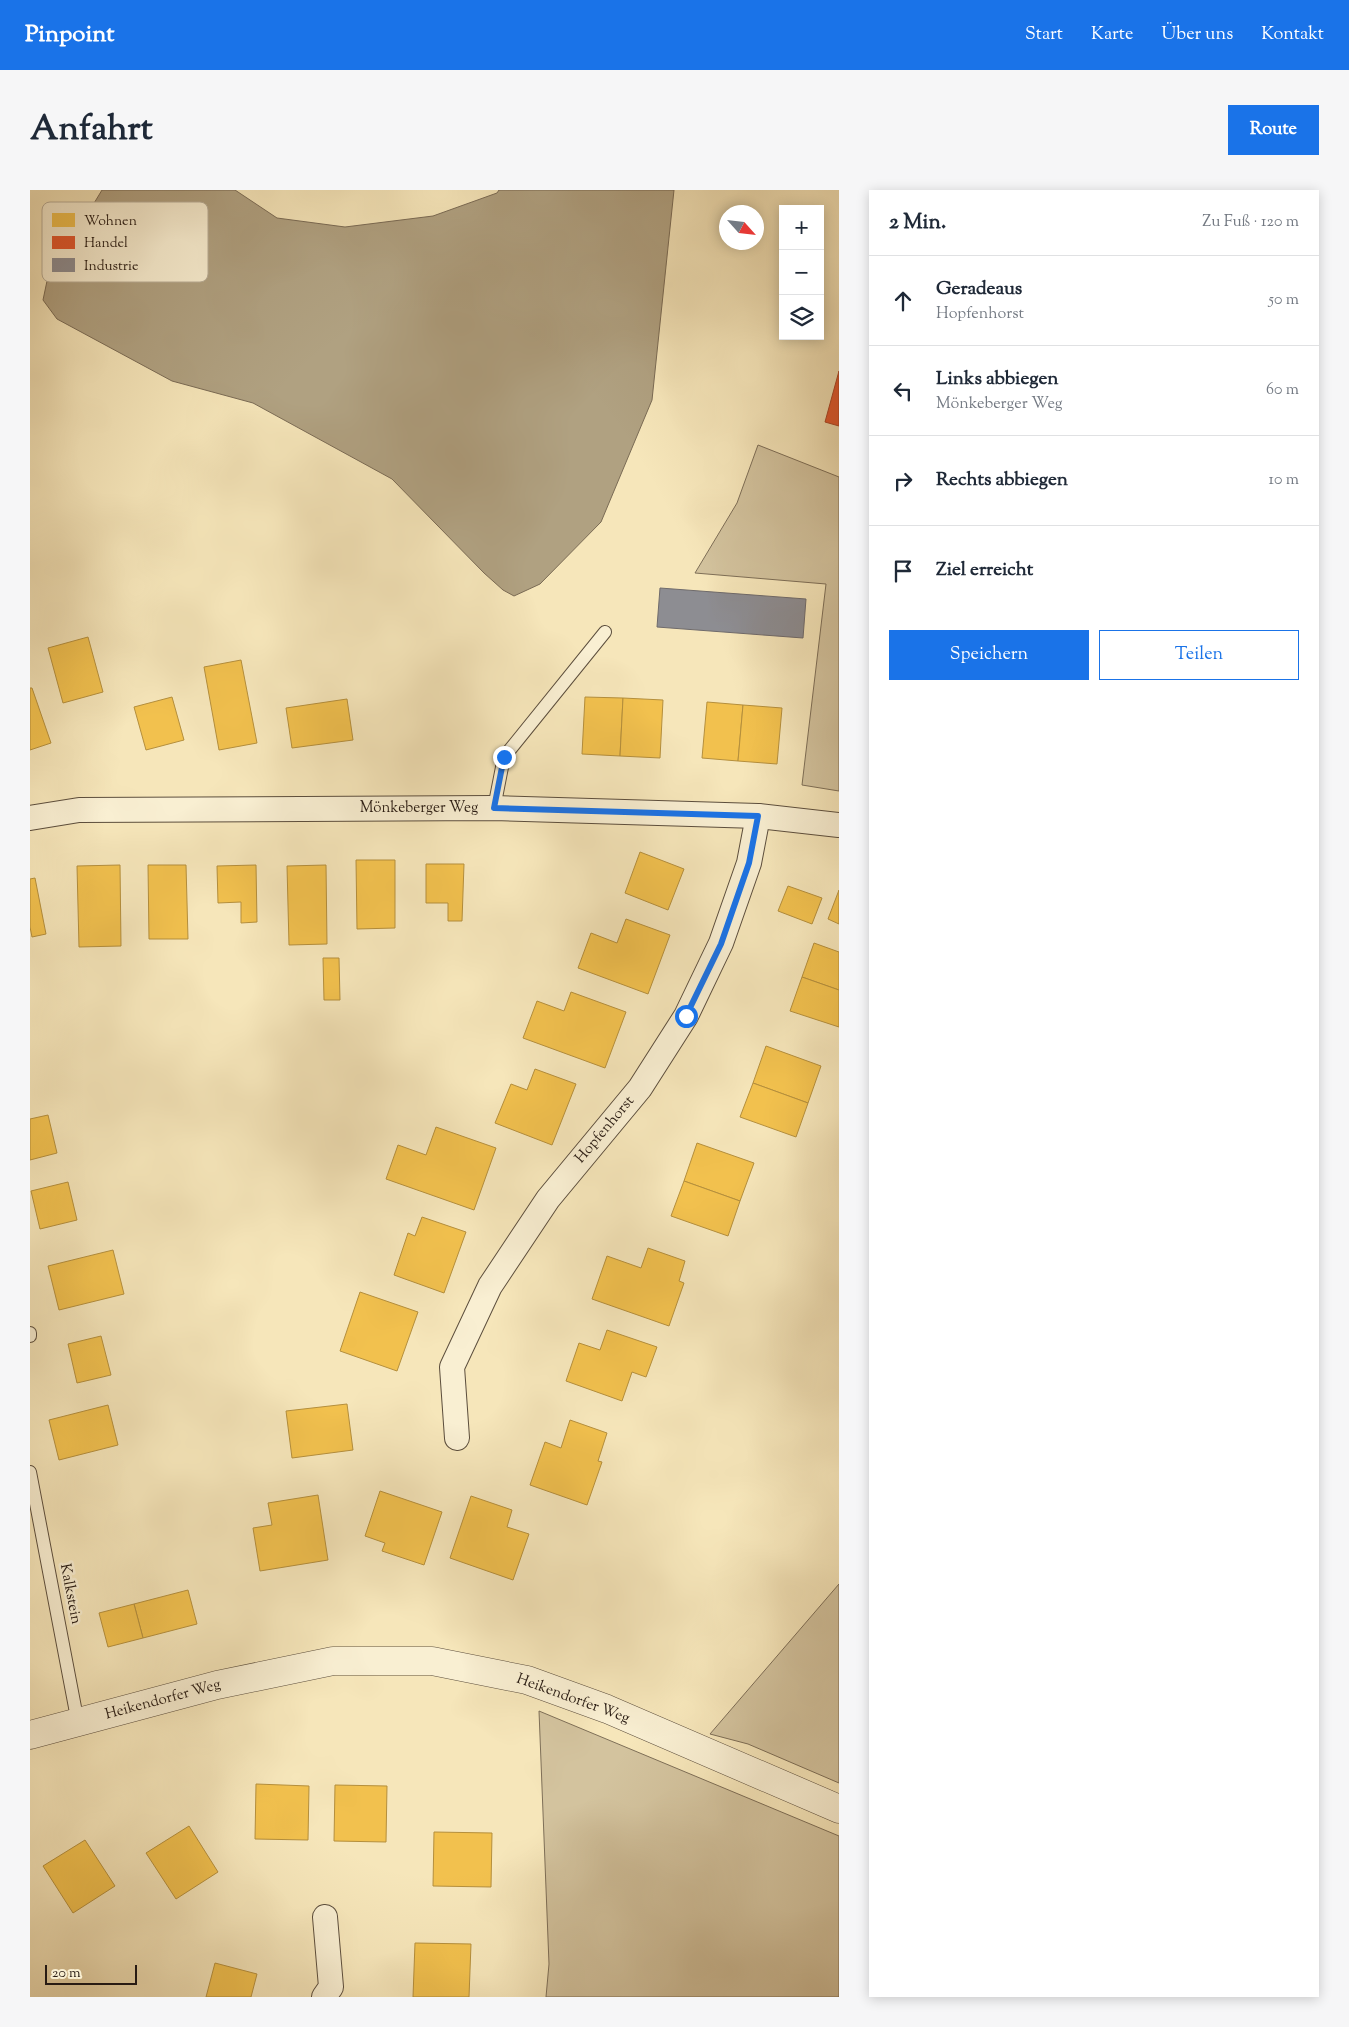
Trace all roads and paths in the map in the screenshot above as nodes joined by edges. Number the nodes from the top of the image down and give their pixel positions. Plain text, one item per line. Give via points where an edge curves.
1 (605, 632) dead end
2 (494, 808) junction
3 (758, 816) junction
4 (30, 818) edge
5 (839, 824) edge
6 (457, 1438) dead end
7 (30, 1472) edge
8 (78, 1723) junction
9 (30, 1736) edge
10 (839, 1809) edge
11 (326, 1917) dead end
12 (324, 1997) edge

1 - 2 lane via 504,757
2 - 3 street, Mönkeberger Weg
2 - 4 street, Mönkeberger Weg via 79,810
3 - 5 street, Mönkeberger Weg
3 - 6 street, Hopfenhorst via 749,863 721,944 686,1016 640,1088 548,1199 490,1286 452,1367
7 - 8 lane, Kalkstein
8 - 9 street, Heikendorfer Weg
8 - 10 street, Heikendorfer Weg via 217,1685 333,1661 432,1662 527,1680
11 - 12 street via 331,1987

